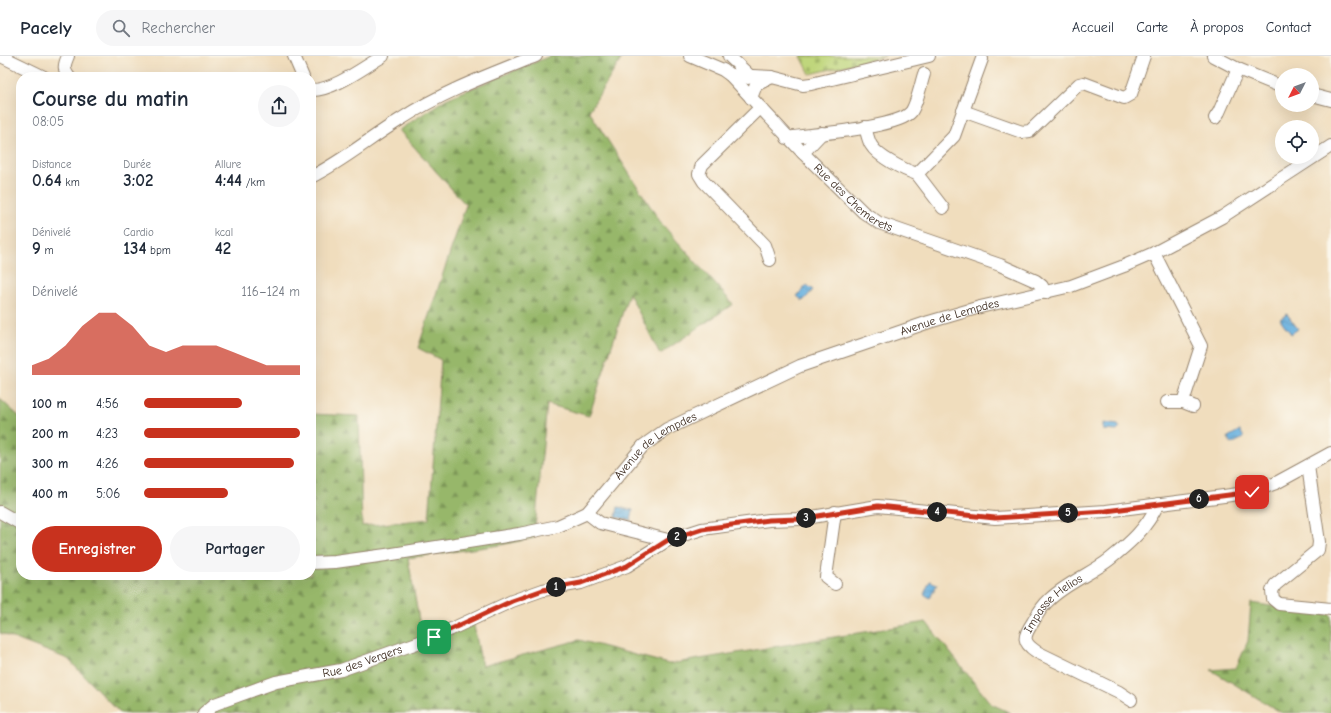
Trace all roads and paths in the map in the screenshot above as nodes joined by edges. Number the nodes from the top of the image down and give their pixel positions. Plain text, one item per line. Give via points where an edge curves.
1 (1, 56) edge
2 (68, 56) edge
3 (294, 56) edge
4 (383, 56) edge
5 (536, 56) edge
6 (690, 56) edge
7 (729, 56) edge
8 (929, 56) edge
9 (1144, 56) edge
10 (1213, 56) edge
11 (982, 58) dead end
12 (1238, 69) junction
13 (34, 72) edge
14 (65, 72) edge
15 (301, 72) edge
16 (924, 74) dead end
17 (730, 75) junction
18 (750, 76) junction
19 (772, 77) junction
20 (1275, 83) edge
21 (740, 86) junction
22 (316, 90) edge
23 (1319, 97) edge
24 (751, 98) junction
25 (1331, 100) edge
26 (760, 108) junction
27 (963, 111) junction
28 (1215, 118) dead end
29 (865, 127) junction
30 (822, 133) junction
31 (787, 138) junction
32 (1331, 146) edge
33 (803, 153) junction
34 (316, 174) edge
35 (916, 174) junction
36 (943, 208) dead end
37 (1154, 253) junction
38 (770, 260) dead end
39 (1045, 293) junction
40 (1167, 402) dead end
41 (1331, 453) edge
42 (1308, 466) junction
43 (1158, 504) junction
44 (0, 512) edge
45 (835, 512) junction
46 (587, 513) junction
47 (16, 521) edge
48 (668, 540) junction
49 (316, 562) edge
50 (835, 584) dead end
51 (1331, 609) edge
52 (1130, 700) dead end
53 (204, 713) edge

1 - 13 street
2 - 14 street via 64,64
3 - 15 street
4 - 22 street via 341,80
5 - 34 street via 472,82 402,118 334,165
6 - 17 street, Rue des Chemerets
7 - 18 street
8 - 19 street via 811,84 803,85
9 - 27 street via 1129,97 1124,98 1084,83 1079,84 1030,131 1022,132
10 - 12 street
11 - 27 street
12 - 20 street
12 - 28 street
16 - 29 street via 911,111 904,118
17 - 18 street
17 - 21 street, Rue des Chemerets
18 - 19 street
18 - 21 street
19 - 24 street via 756,85
21 - 24 street, Rue des Chemerets
23 - 25 street
24 - 26 street, Rue des Chemerets
26 - 31 street, Rue des Chemerets
26 - 38 street via 702,165 699,174 765,245
27 - 35 street via 954,136
29 - 30 street
29 - 35 street via 875,150 903,170
30 - 31 street
30 - 33 street
31 - 33 street, Rue des Chemerets
32 - 37 street, Avenue de Lempdes via 1222,217
33 - 39 street, Rue des Chemerets via 863,212 879,223 1000,265 1036,281
35 - 36 street
37 - 39 street, Avenue de Lempdes via 1100,276
37 - 40 street via 1200,346 1188,404
39 - 46 street, Avenue de Lempdes via 958,314 800,366 667,429 643,446
41 - 42 street, Rue des Vergers
42 - 43 street, Rue des Vergers via 1252,492
42 - 51 street via 1318,550 1275,585 1273,599 1279,604
43 - 45 street, Rue des Vergers via 1106,511 995,518 878,506
43 - 52 street, Impasse Helios via 1142,532 1110,559 1047,601 1026,633 1025,640 1028,646 1037,652 1119,692
44 - 47 street
45 - 48 street, Rue des Vergers via 800,519 769,520 702,529
45 - 50 street via 826,577
46 - 48 street via 600,523
46 - 49 street via 544,530 378,556
48 - 53 street, Rue des Vergers via 627,566 581,583 543,590 512,601 434,637 340,670 270,685 215,704

